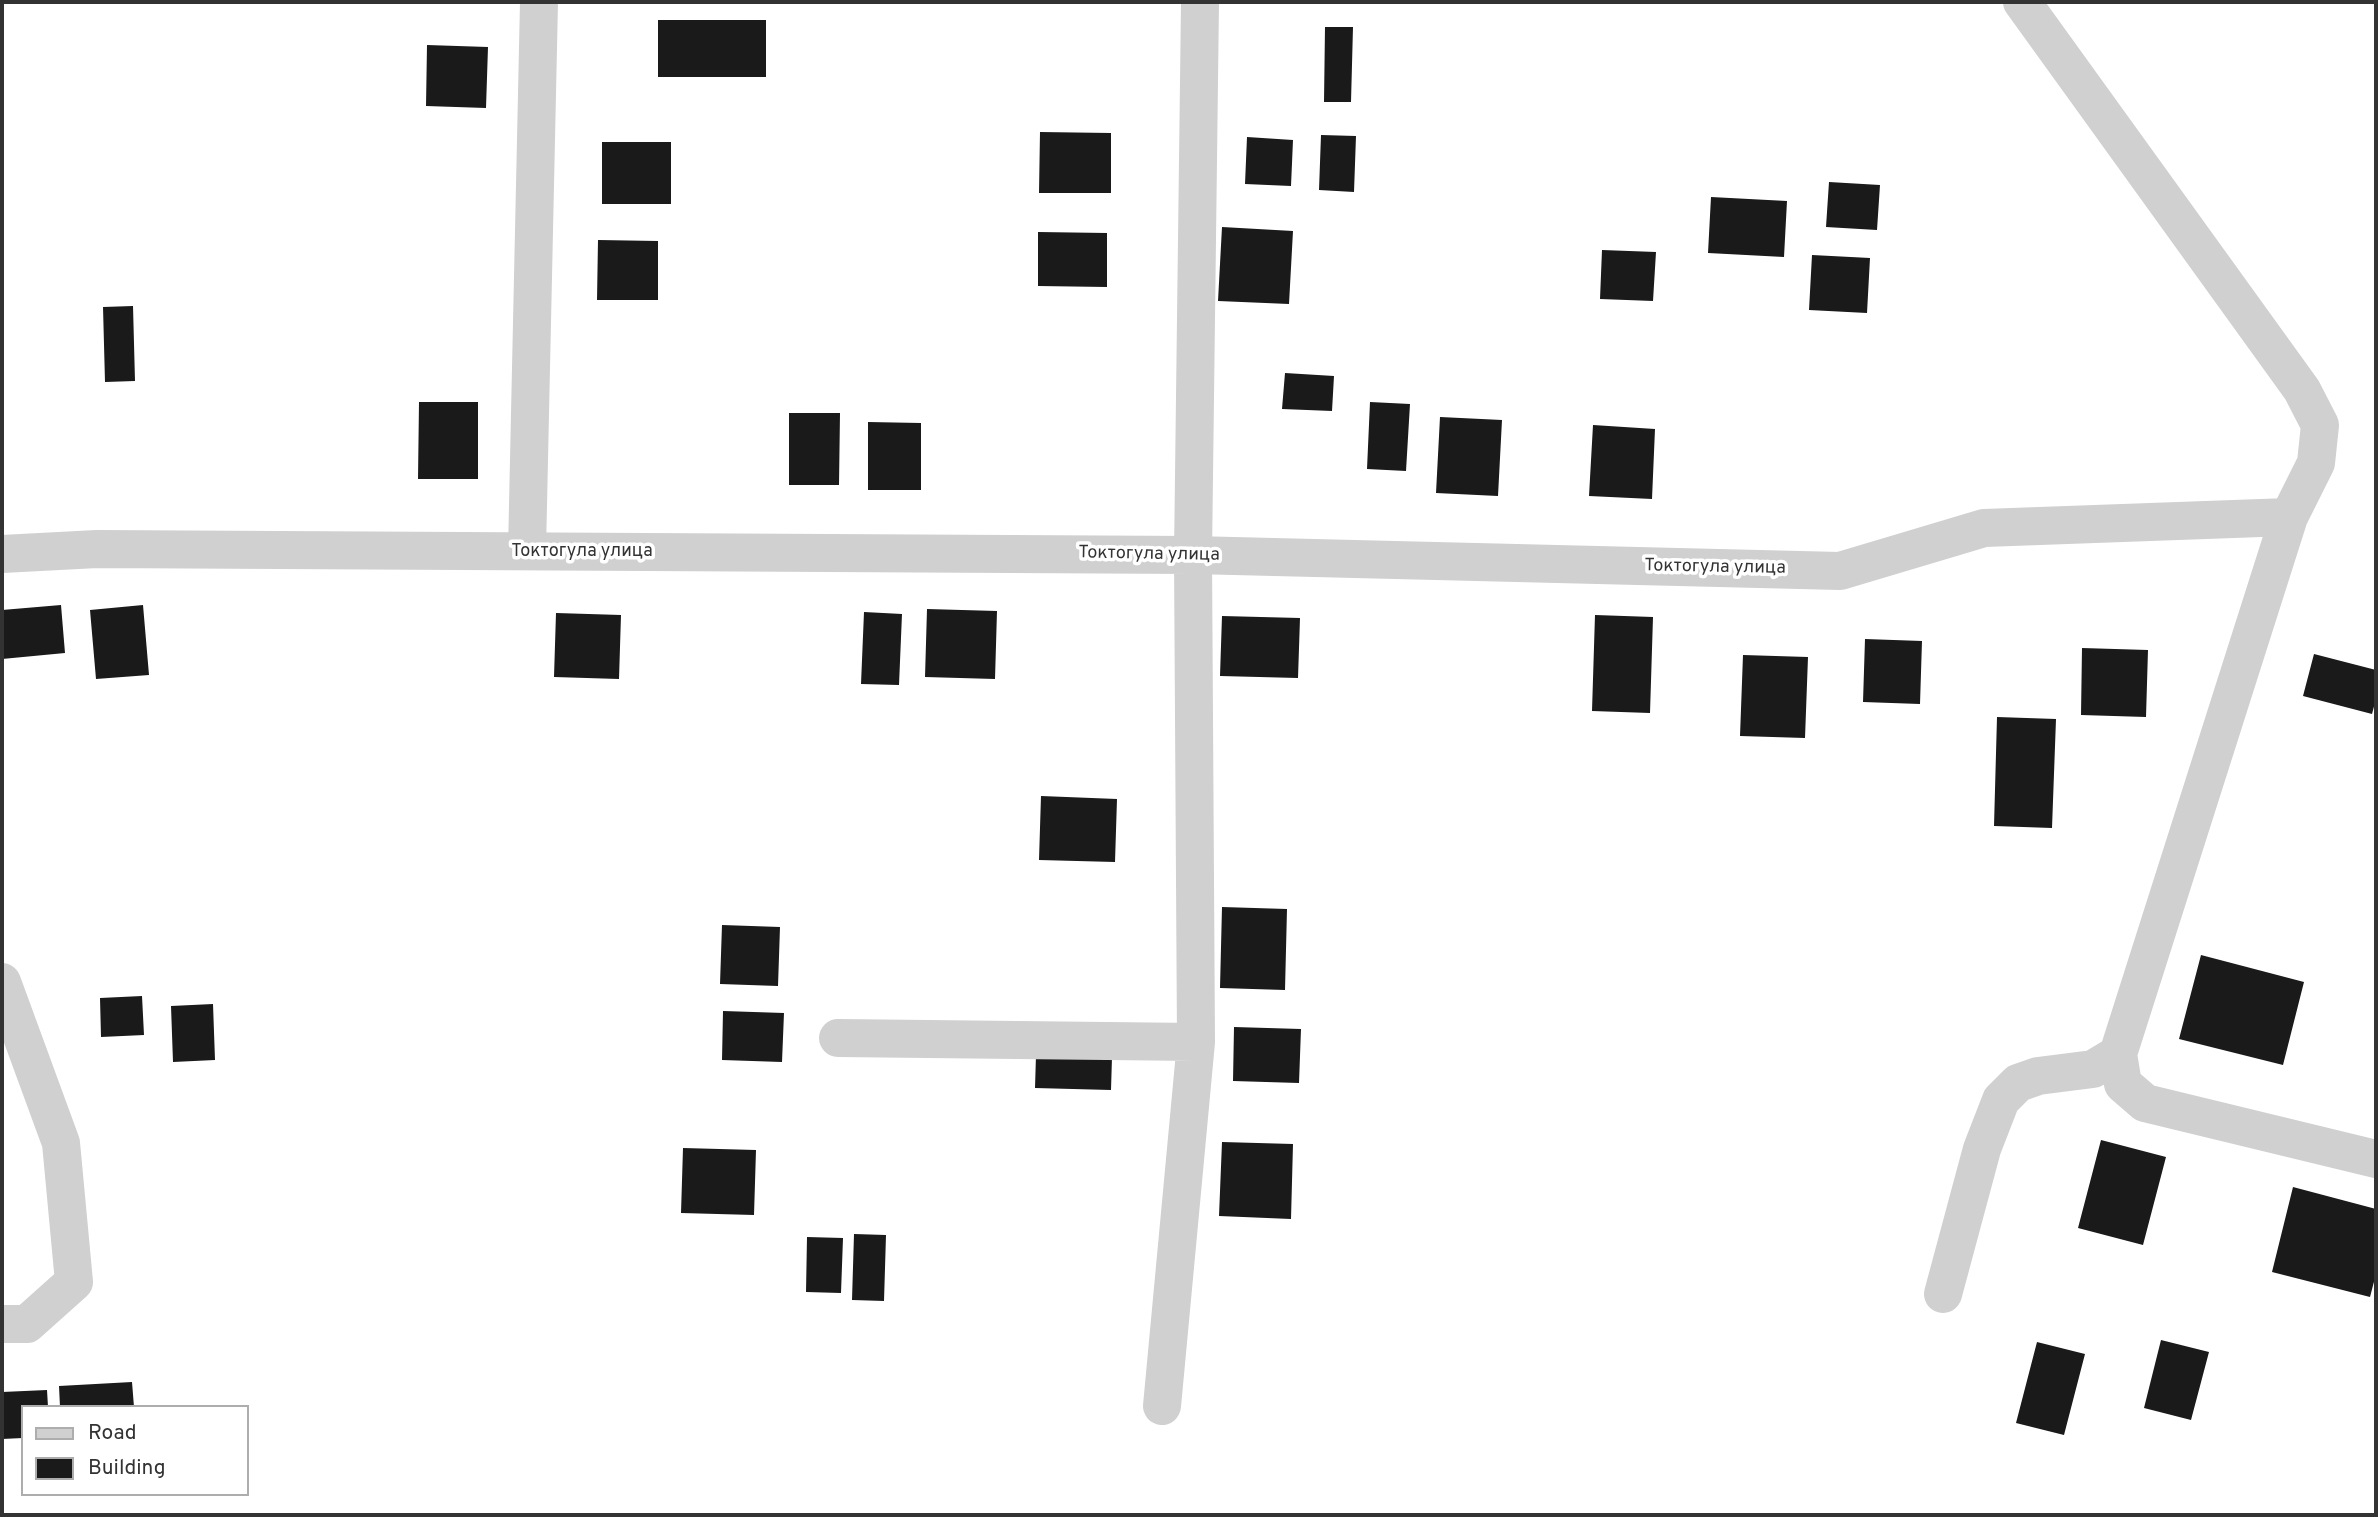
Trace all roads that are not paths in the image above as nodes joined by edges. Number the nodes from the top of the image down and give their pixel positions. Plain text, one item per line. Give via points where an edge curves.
1 (539, 2) edge
2 (1200, 2) edge
3 (2022, 2) edge
4 (2289, 517) junction
5 (527, 551) junction
6 (2, 554) edge
7 (1193, 555) junction
8 (2, 982) edge
9 (838, 1038) dead end
10 (1196, 1042) junction
11 (2118, 1054) junction
12 (2376, 1159) edge
13 (1943, 1294) dead end
14 (2, 1324) edge
15 (1162, 1406) dead end

1 - 5 street
2 - 7 street
3 - 4 street via 2302,390 2320,425 2316,463
4 - 7 street, Токтогула улица via 1984,528 1840,571
4 - 11 street
5 - 6 street, Токтогула улица
5 - 7 street, Токтогула улица
7 - 10 street
8 - 14 street via 61,1143 74,1282 27,1324
9 - 10 street
10 - 15 street
11 - 12 street via 2123,1084 2146,1103
11 - 13 street via 2094,1069 2018,1083 2001,1100 1982,1149

